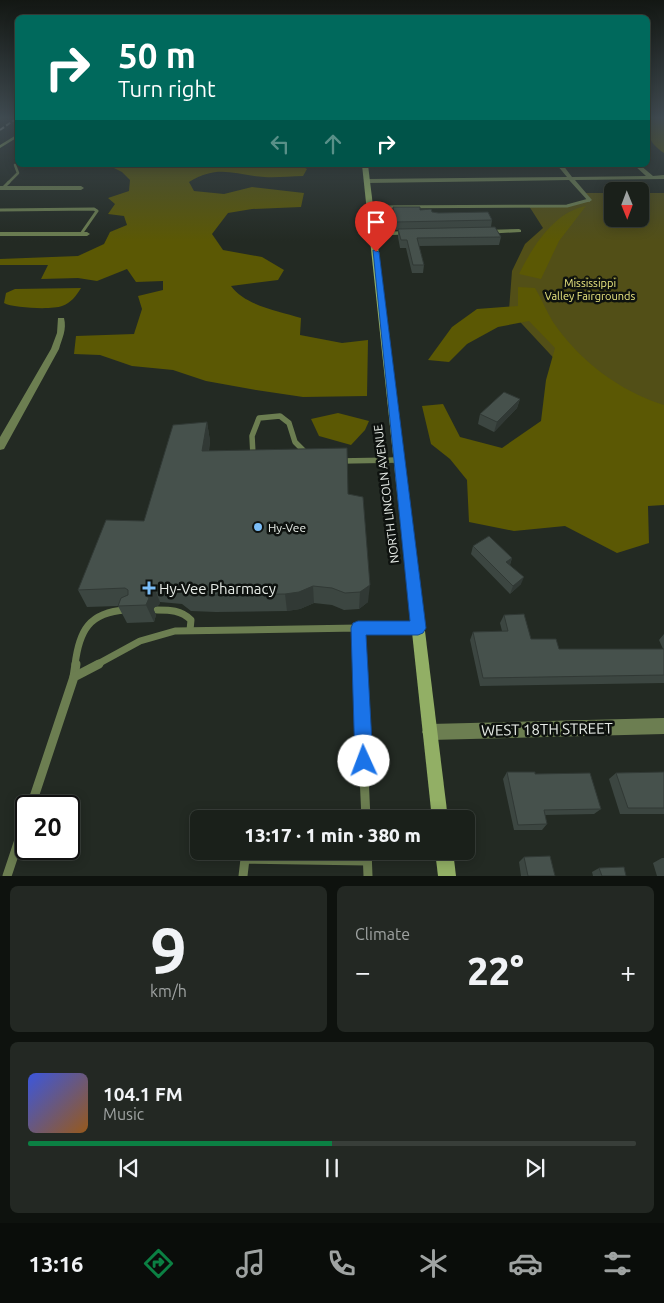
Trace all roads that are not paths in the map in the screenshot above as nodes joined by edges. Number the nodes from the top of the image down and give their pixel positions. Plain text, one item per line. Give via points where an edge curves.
1 (16, 167) edge
2 (365, 167) edge
3 (562, 167) edge
4 (639, 167) edge
5 (651, 177) junction
6 (664, 177) edge
7 (573, 179) junction
8 (367, 181) junction
9 (2, 188) edge
10 (81, 188) dead end
11 (589, 200) joint
12 (370, 207) junction
13 (0, 210) edge
14 (518, 231) dead end
15 (478, 232) edge
16 (421, 233) edge
17 (0, 234) edge
18 (84, 234) joint
19 (374, 234) junction
20 (61, 320) dead end
21 (0, 446) edge
22 (302, 458) edge
23 (261, 459) edge
24 (398, 460) junction
25 (330, 461) edge
26 (131, 610) edge
27 (157, 610) dead end
28 (358, 628) junction
29 (418, 628) junction
30 (190, 630) junction
31 (74, 677) junction
32 (664, 726) edge
33 (430, 732) junction
34 (35, 795) edge
35 (366, 810) edge
36 (439, 810) edge
37 (15, 852) edge
38 (245, 860) edge
39 (367, 860) edge
40 (445, 860) edge
41 (7, 876) edge
42 (243, 876) edge
43 (368, 876) edge
44 (447, 876) edge

1 - 9 lane via 18,173
2 - 8 street, NORTH LINCOLN AVENUE
3 - 7 street
4 - 5 street
5 - 6 street
5 - 7 street
7 - 8 street
7 - 11 street
8 - 12 street, NORTH LINCOLN AVENUE
9 - 10 street
11 - 12 lane via 567,206
12 - 19 street, NORTH LINCOLN AVENUE
13 - 18 lane via 94,209 95,214
14 - 15 street
16 - 19 street
17 - 18 street
19 - 24 street, NORTH LINCOLN AVENUE
20 - 21 street via 62,333 55,349
22 - 23 lane via 311,458 295,442 289,423 280,416 268,416 259,418 251,434 253,458
24 - 25 lane
24 - 29 street, NORTH LINCOLN AVENUE
26 - 31 lane via 118,610 85,625 78,642
27 - 30 lane via 186,614 191,620
28 - 29 lane
28 - 30 lane
28 - 35 lane
29 - 33 street, NORTH LINCOLN AVENUE
30 - 31 lane via 140,641
31 - 34 lane
32 - 33 street, WEST 18TH STREET
33 - 36 street, NORTH LINCOLN AVENUE
37 - 41 lane
38 - 42 lane
39 - 43 lane
40 - 44 street

